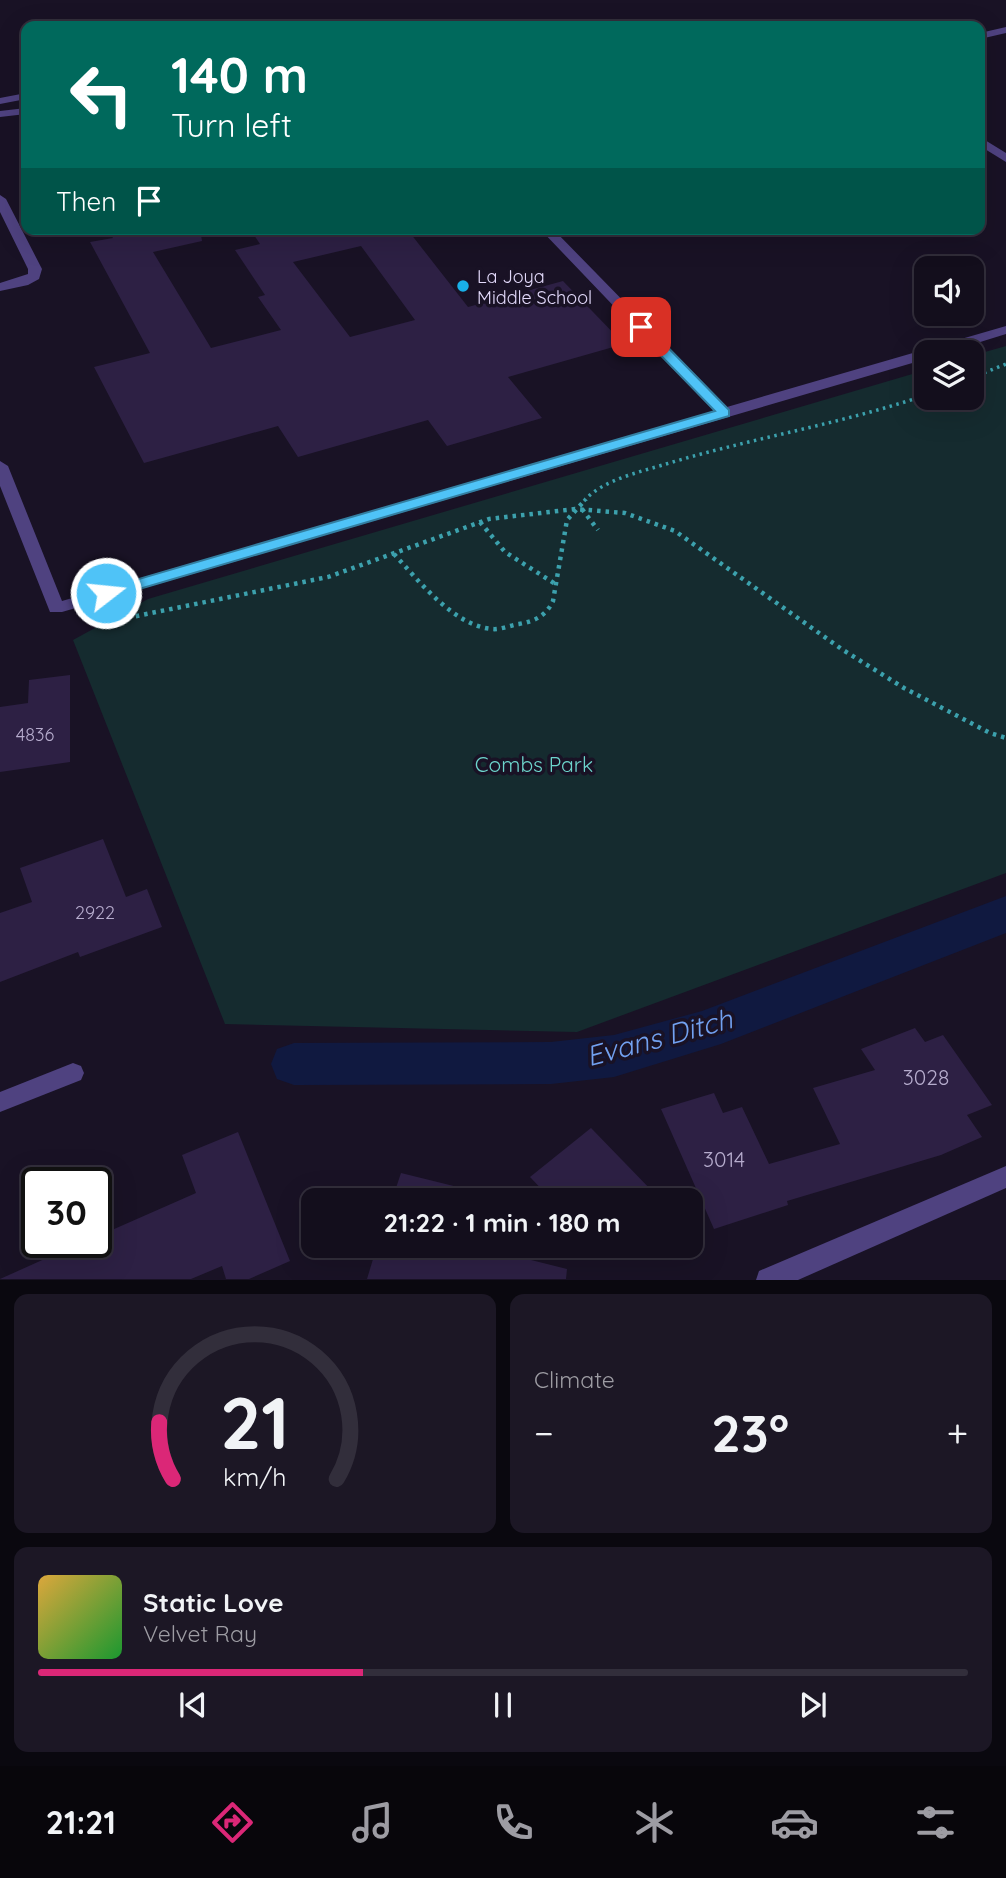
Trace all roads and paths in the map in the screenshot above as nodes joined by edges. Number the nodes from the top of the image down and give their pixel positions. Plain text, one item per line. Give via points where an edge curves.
1 (1006, 30) edge
2 (985, 35) edge
3 (21, 97) edge
4 (0, 101) edge
5 (21, 112) edge
6 (0, 114) edge
7 (985, 144) edge
8 (1006, 158) edge
9 (0, 199) edge
10 (21, 221) edge
11 (12, 223) junction
12 (552, 235) edge
13 (0, 287) edge
14 (1006, 330) edge
15 (972, 340) edge
16 (914, 358) edge
17 (1006, 364) edge
18 (984, 372) edge
19 (914, 399) edge
20 (724, 413) junction
21 (0, 466) edge
22 (575, 509) junction
23 (582, 509) junction
24 (480, 522) junction
25 (598, 530) dead end
26 (394, 554) junction
27 (556, 585) junction
28 (106, 593) junction
29 (1006, 738) edge
30 (73, 1073) dead end
31 (0, 1102) edge
32 (1006, 1177) edge
33 (768, 1279) edge

1 - 2 street
3 - 4 street
5 - 6 street
7 - 8 street
9 - 11 street
10 - 11 street
11 - 13 street via 35,269 34,276
12 - 20 street
14 - 15 street
16 - 20 street
17 - 18 path
19 - 22 path via 762,436 645,471 591,493
20 - 28 street
21 - 28 street via 56,608
22 - 23 path
22 - 24 path
22 - 27 path via 567,520
23 - 25 path
23 - 29 path via 625,513 674,531 843,650 904,688
24 - 26 path
24 - 27 path via 505,552
26 - 27 path via 441,604 492,629 530,622 547,613
26 - 28 path via 328,577 117,620
30 - 31 street
32 - 33 street

